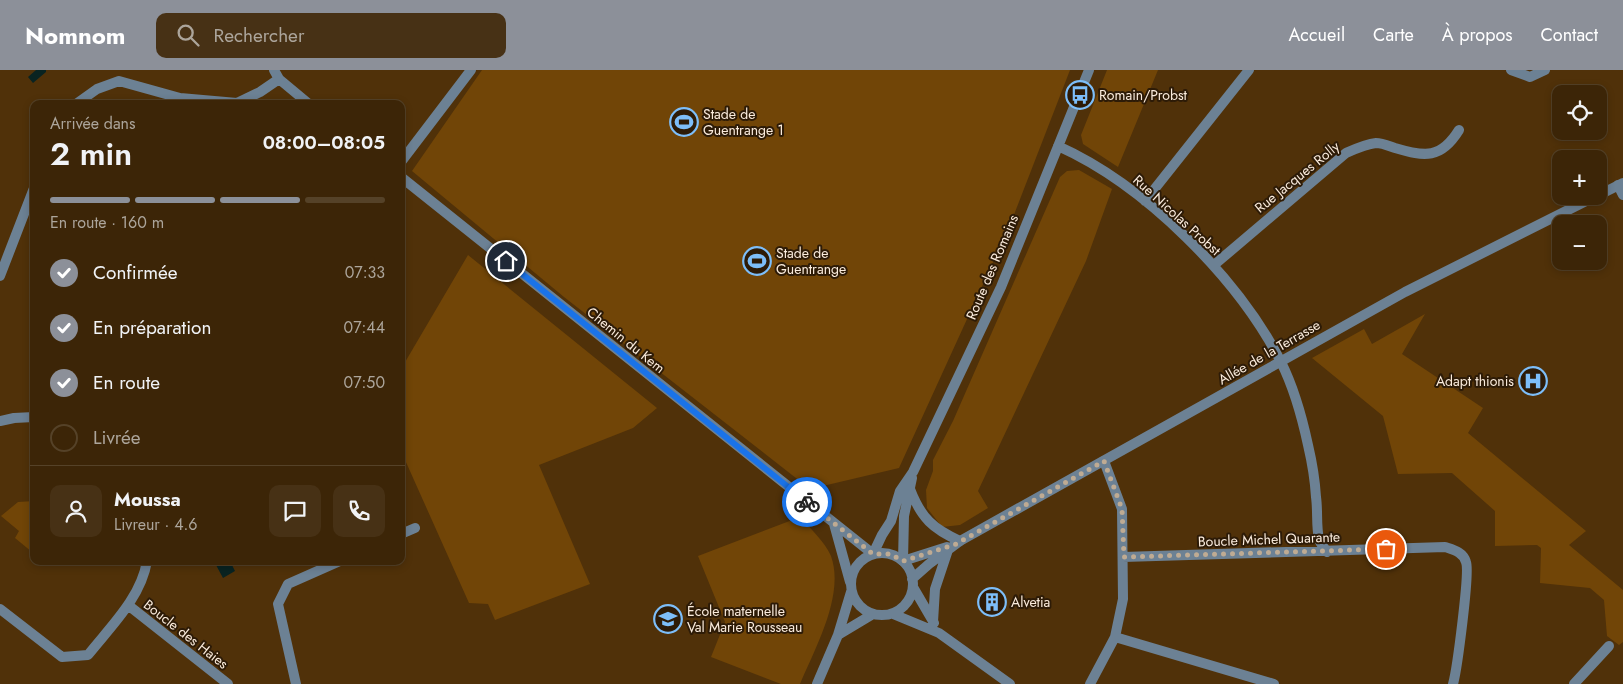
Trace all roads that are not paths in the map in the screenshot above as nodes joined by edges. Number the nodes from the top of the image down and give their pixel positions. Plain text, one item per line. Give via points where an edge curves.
1 (470, 70) edge
2 (1089, 70) edge
3 (1248, 70) edge
4 (1511, 70) edge
5 (1545, 70) edge
6 (276, 75) edge
7 (82, 100) edge
8 (203, 100) edge
9 (243, 100) edge
10 (304, 100) edge
11 (1459, 130) dead end
12 (1058, 146) junction
13 (405, 157) edge
14 (405, 181) edge
15 (1621, 184) edge
16 (1607, 191) edge
17 (1623, 195) edge
18 (30, 198) edge
19 (1145, 201) junction
20 (1579, 205) edge
21 (1214, 265) junction
22 (1, 273) edge
23 (1281, 362) junction
24 (30, 417) edge
25 (0, 421) edge
26 (1104, 461) junction
27 (913, 472) junction
28 (910, 488) junction
29 (834, 524) junction
30 (415, 528) dead end
31 (405, 532) edge
32 (955, 545) junction
33 (1327, 552) junction
34 (873, 554) junction
35 (1124, 557) junction
36 (903, 561) junction
37 (147, 565) edge
38 (331, 565) edge
39 (912, 583) junction
40 (851, 587) junction
41 (128, 605) junction
42 (0, 609) edge
43 (873, 614) junction
44 (893, 614) junction
45 (933, 622) junction
46 (939, 633) junction
47 (838, 635) junction
48 (1115, 637) junction
49 (1609, 646) dead end
50 (228, 684) edge
51 (296, 684) edge
52 (817, 684) edge
53 (1010, 684) edge
54 (1090, 684) edge
55 (1274, 684) edge
56 (1453, 684) edge
57 (1574, 684) edge

1 - 13 street
2 - 12 street, Route des Romains
3 - 19 street
4 - 5 street via 1530,77
6 - 9 street via 260,92
6 - 10 street
7 - 8 street via 97,89 119,81 180,98
11 - 21 street, Rue Jacques Rolly via 1452,142 1436,154 1417,155 1378,143 1346,153
12 - 19 street, Rue Nicolas Probst via 1112,176
12 - 27 street, Route des Romains via 1001,287
14 - 29 street, Chemin du Kem
15 - 16 street, Allée de la Terrasse
15 - 17 street, Allée de la Terrasse
18 - 22 street
19 - 21 street, Rue Nicolas Probst
20 - 23 street, Allée de la Terrasse via 1405,292
21 - 23 street, Rue Nicolas Probst via 1253,316
23 - 26 street, Allée de la Terrasse
23 - 33 street, Rue Nicolas Probst via 1294,392 1308,446 1319,541
24 - 25 street
26 - 32 street, Allée de la Terrasse
26 - 35 street via 1122,509
27 - 28 street, Route des Romains
27 - 34 street, Route des Romains via 900,491 891,521
28 - 32 street via 922,514
28 - 36 street, Route des Romains via 904,516
29 - 34 street, Chemin du Kem
29 - 40 street
30 - 31 street
32 - 36 street, Allée de la Terrasse
32 - 39 street, Allée de la Terrasse via 929,564
32 - 45 street via 943,560 935,589
33 - 35 street, Boucle Michel Quarante
33 - 56 street, Boucle Michel Quarante via 1446,547 1462,554 1467,563 1466,583
34 - 36 street via 890,554
34 - 40 street, Route des Romains via 855,568
35 - 48 street via 1123,599
36 - 39 street, Route des Romains
37 - 41 street, Boucle des Haies
38 - 51 street via 288,584 278,604
39 - 44 street via 906,603
39 - 45 street, Route des Romains
40 - 43 street via 856,602
40 - 47 street, Route des Romains
41 - 42 street, Boucle des Haies via 88,655 62,657
41 - 50 street, Boucle des Haies
43 - 44 street
43 - 47 street
44 - 46 street
45 - 46 street, Route des Romains
46 - 53 street
47 - 52 street, Route des Romains
48 - 54 street
48 - 55 street
49 - 57 street

